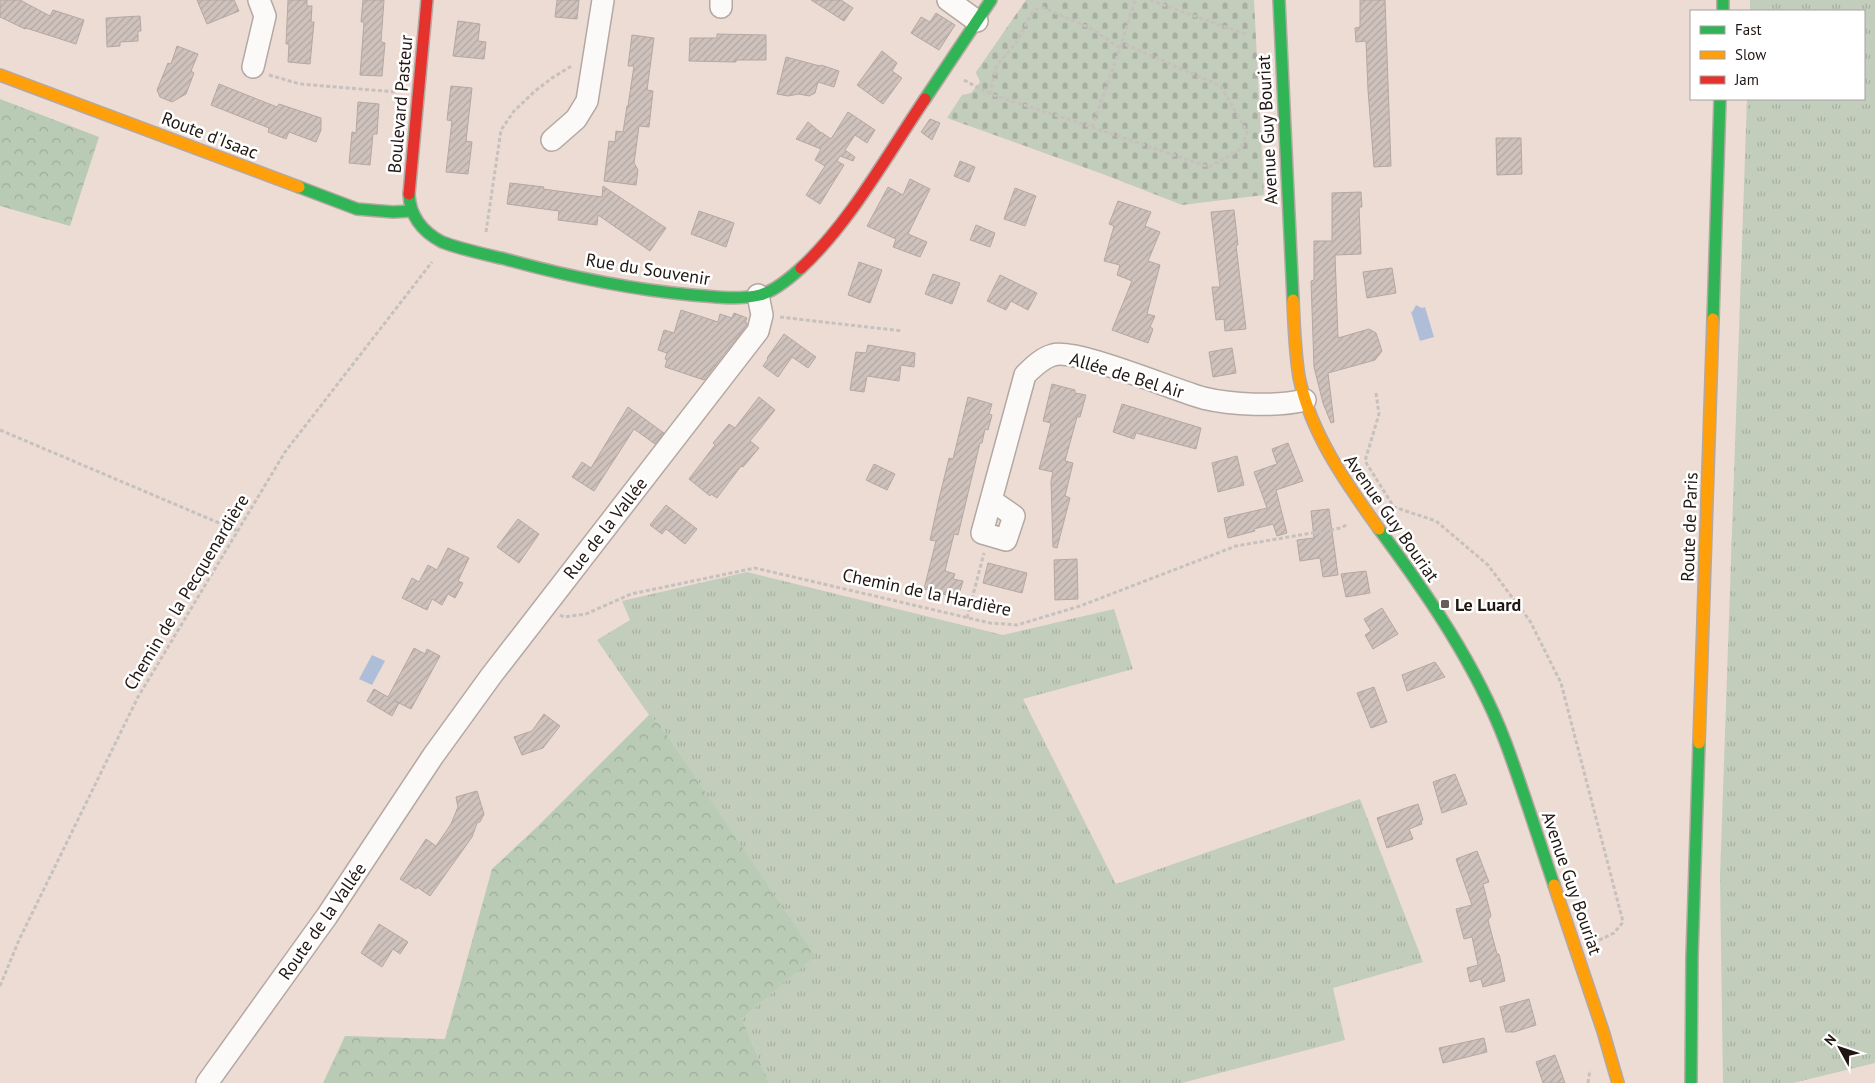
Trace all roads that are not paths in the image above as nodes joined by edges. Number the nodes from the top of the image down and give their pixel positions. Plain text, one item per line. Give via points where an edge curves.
1 (259, 0) edge
2 (427, 0) edge
3 (603, 0) edge
4 (948, 0) edge
5 (991, 0) edge
6 (1279, 0) edge
7 (977, 21) junction
8 (253, 67) road end
9 (0, 75) edge
10 (1720, 100) edge
11 (552, 140) dead end
12 (411, 211) junction
13 (760, 305) junction
14 (1305, 400) junction
15 (988, 535) road end
16 (433, 756) joint
17 (1692, 957) junction
18 (1680, 1073) dead end
19 (207, 1083) edge
20 (1618, 1083) edge
21 (1691, 1083) edge

1 - 8 street via 264,16
2 - 12 street, Boulevard Pasteur via 409,196
3 - 11 street via 587,101 576,119
4 - 7 street
5 - 7 street, Rue du Souvenir
6 - 14 street, Avenue Guy Bouriat via 1295,346
7 - 13 street, Rue du Souvenir via 842,223 822,248
9 - 12 street, Route d'Isaac via 358,210
10 - 17 street, Route de Paris
12 - 13 street, Rue du Souvenir via 418,225 430,236 524,265 666,293
13 - 16 street, Rue de la Vallée via 758,331 747,348 544,606
14 - 15 street, Allée de Bel Air via 1246,404 1204,398 1079,357 1054,354 1025,375 982,533
14 - 20 street, Avenue Guy Bouriat via 1318,435 1344,482 1424,593 1490,704 1576,950
16 - 19 street, Route de la Vallée via 327,916
17 - 18 street, Route de Paris
17 - 21 street, Route de Paris

